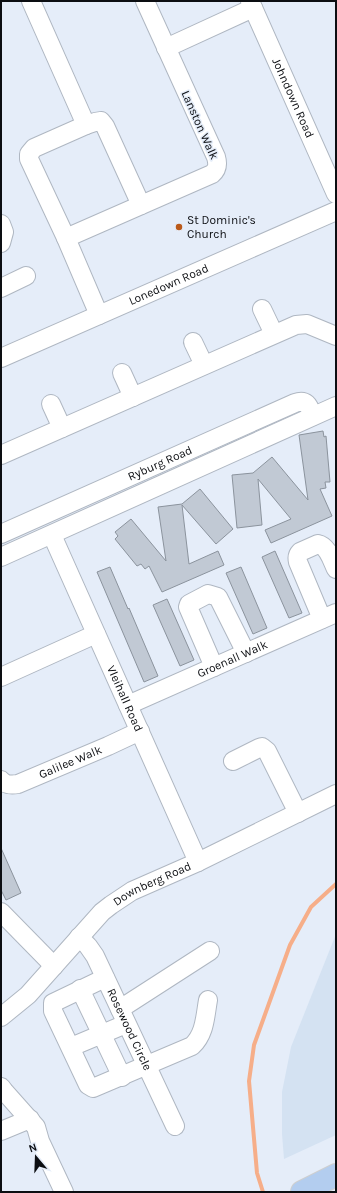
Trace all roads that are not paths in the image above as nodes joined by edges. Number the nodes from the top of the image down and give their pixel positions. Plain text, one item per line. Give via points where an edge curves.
1 (31, 1) edge
2 (145, 1) edge
3 (252, 4) edge
4 (166, 48) junction
5 (86, 125) junction
6 (336, 194) edge
7 (140, 205) junction
8 (336, 211) edge
9 (1, 224) edge
10 (66, 238) junction
11 (1, 243) edge
12 (26, 276) dead end
13 (2, 285) edge
14 (262, 309) dead end
15 (99, 315) junction
16 (274, 334) junction
17 (336, 336) edge
18 (192, 342) dead end
19 (1, 358) edge
20 (204, 365) junction
21 (122, 373) dead end
22 (133, 397) junction
23 (51, 404) dead end
24 (336, 406) edge
25 (313, 416) junction
26 (62, 428) junction
27 (1, 455) edge
28 (1, 534) edge
29 (52, 535) junction
30 (1, 557) edge
31 (336, 569) edge
32 (329, 616) edge
33 (96, 634) junction
34 (246, 653) junction
35 (214, 667) junction
36 (1, 677) edge
37 (128, 705) junction
38 (140, 731) junction
39 (233, 761) dead end
40 (1, 780) edge
41 (336, 794) edge
42 (298, 813) junction
43 (198, 862) junction
44 (1, 912) edge
45 (79, 937) junction
46 (210, 951) dead end
47 (54, 966) junction
48 (105, 978) junction
49 (80, 989) junction
50 (208, 1000) dead end
51 (123, 1016) junction
52 (1, 1017) edge
53 (102, 1034) junction
54 (71, 1047) junction
55 (146, 1066) junction
56 (122, 1077) junction
57 (1, 1086) edge
58 (30, 1119) junction
59 (175, 1126) dead end
60 (1, 1131) edge
61 (336, 1176) edge
62 (64, 1192) edge
63 (302, 1192) edge

1 - 5 street
2 - 4 street, Lanston Walk
3 - 4 street
3 - 6 street, Johndown Road
4 - 7 street, Lanston Walk via 218,164 212,174
5 - 7 street via 98,121 104,124
5 - 10 street via 34,148 28,157
7 - 10 street, Lanston Walk
8 - 15 street, Lonedown Road
9 - 11 street via 4,232
10 - 15 street
12 - 13 street
14 - 16 street
15 - 19 street, Lonedown Road
16 - 17 street via 296,325 307,324
16 - 20 street
18 - 20 street
20 - 22 street
21 - 22 street
22 - 26 street
23 - 26 street
24 - 25 street, Ryburg Road
25 - 28 street, Ryburg Road via 306,403 300,401
25 - 29 street, Ryburg Road
26 - 27 street
29 - 30 street, Ryburg Road
29 - 33 street, Vleihall Road
31 - 32 street via 321,544 298,554 298,562
32 - 34 street, Groenall Walk
33 - 36 street
33 - 37 street, Vleihall Road
34 - 35 street, Groenall Walk
34 - 35 street via 218,597 208,594 188,607
35 - 37 street, Groenall Walk
37 - 38 street, Vleihall Road
38 - 40 street, Galilee Walk via 18,784 10,785
38 - 43 street, Vleihall Road
39 - 42 street via 264,748
41 - 42 street, Downberg Road
42 - 43 street, Downberg Road
43 - 45 street, Downberg Road via 123,897 102,912
44 - 47 street
45 - 47 street, Downberg Road
45 - 48 street, Rosewood Circle via 92,951
46 - 51 street
47 - 52 street, Downberg Road via 28,995
48 - 49 street
48 - 51 street, Rosewood Circle
49 - 53 street
49 - 54 street via 54,1003 53,1011
50 - 55 street via 202,1032 197,1042
51 - 53 street
51 - 55 street, Rosewood Circle
53 - 54 street
53 - 56 street
54 - 56 street via 90,1087 96,1088
55 - 56 street
55 - 59 street, Rosewood Circle
57 - 58 street
58 - 60 street
58 - 62 street via 36,1127
61 - 63 main road

